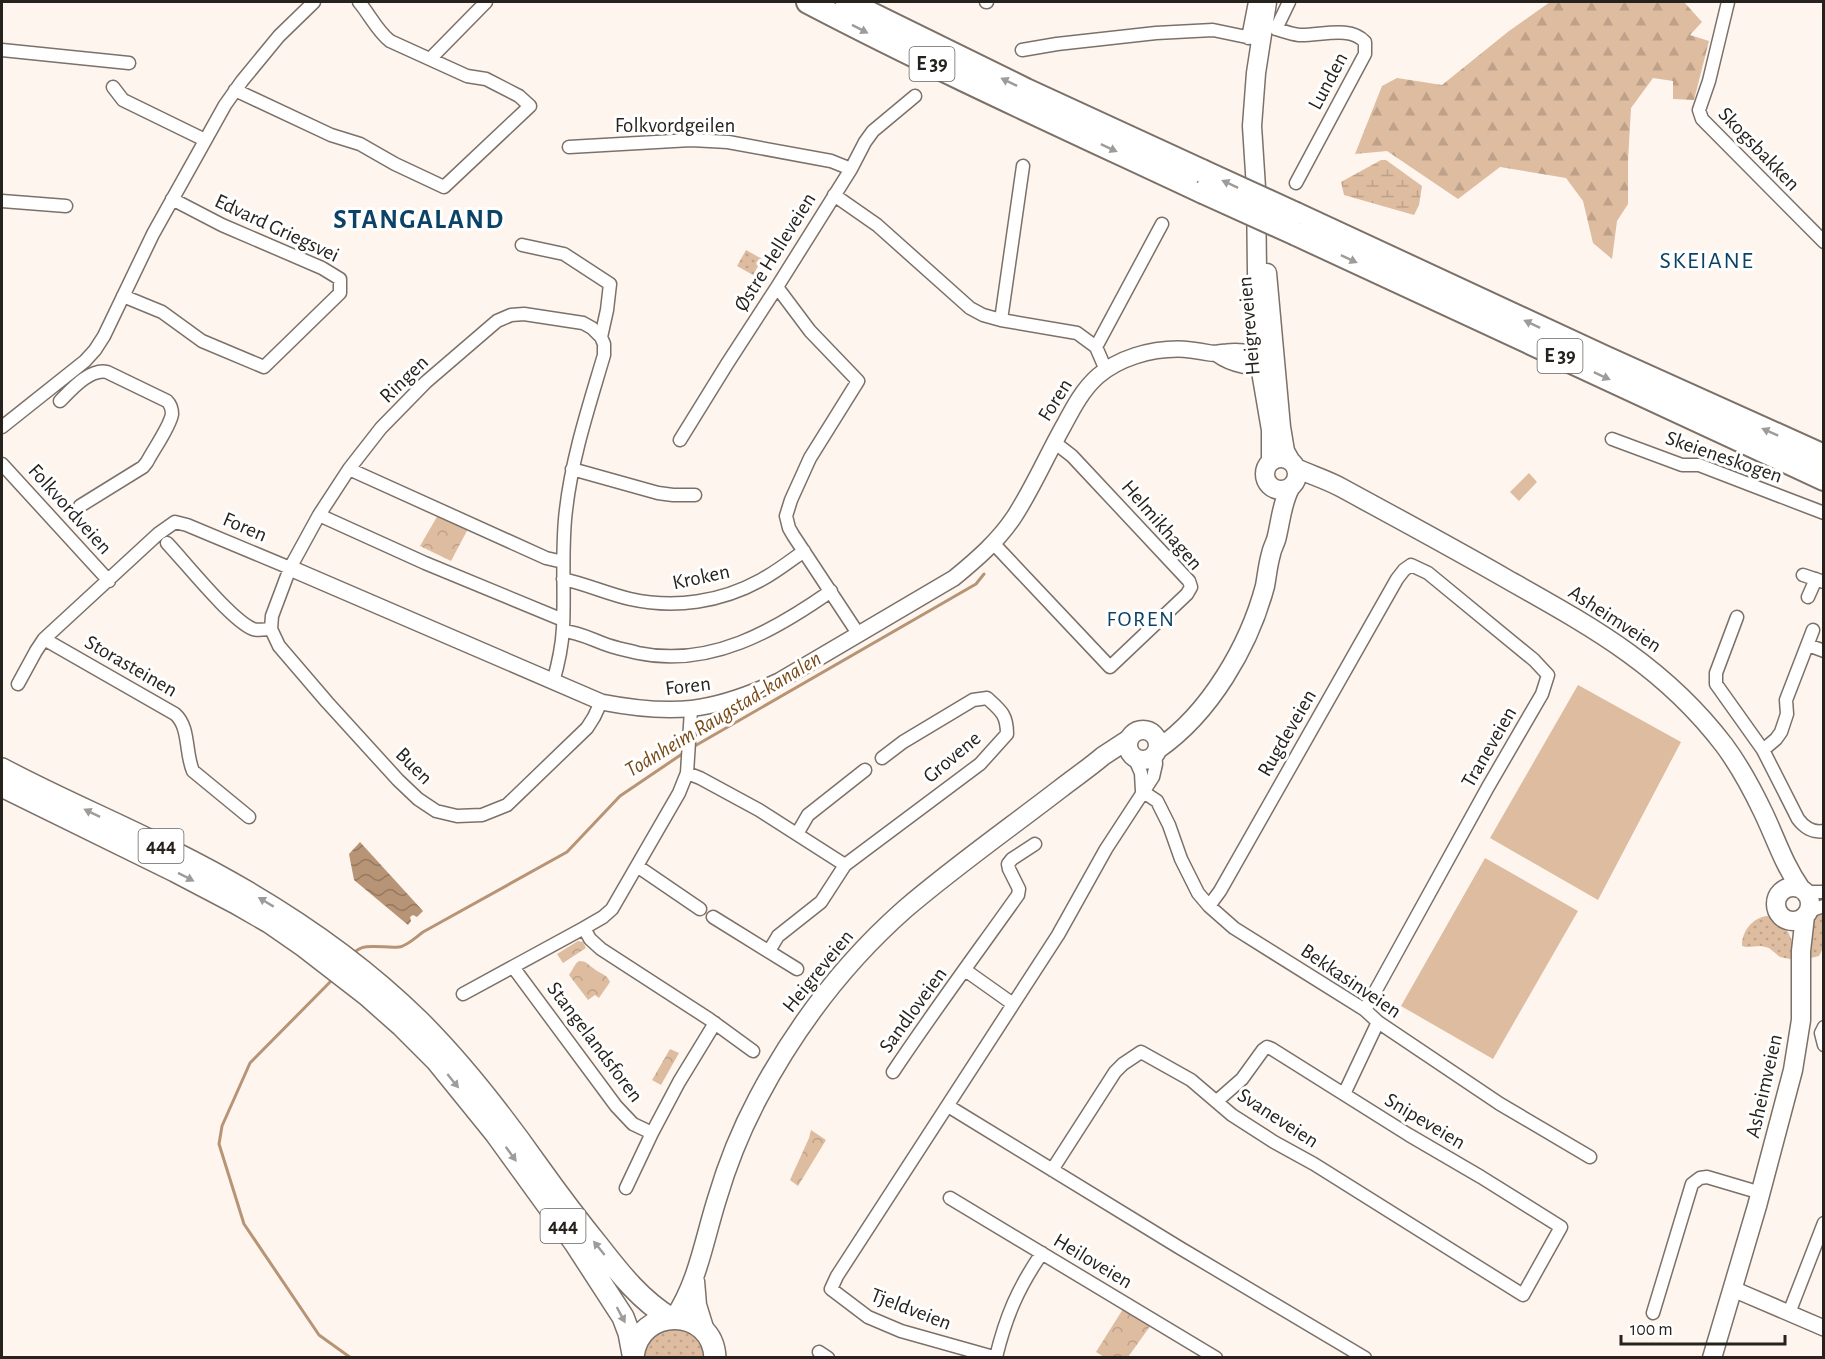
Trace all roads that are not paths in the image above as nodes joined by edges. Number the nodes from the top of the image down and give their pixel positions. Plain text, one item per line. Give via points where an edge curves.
1 (314, 2) edge
2 (359, 2) edge
3 (486, 2) edge
4 (808, 2) edge
5 (847, 2) edge
6 (1255, 2) edge
7 (1267, 2) edge
8 (1289, 2) edge
9 (1728, 2) edge
10 (1255, 39) junction
11 (2, 50) edge
12 (1022, 50) dead end
13 (430, 59) junction
14 (129, 63) dead end
15 (113, 87) dead end
16 (235, 90) junction
17 (915, 96) dead end
18 (205, 140) junction
19 (569, 147) dead end
20 (1023, 166) dead end
21 (851, 169) junction
22 (1203, 181) junction
23 (1296, 183) dead end
24 (834, 195) junction
25 (172, 199) junction
26 (2, 201) edge
27 (66, 207) dead end
28 (1162, 224) dead end
29 (1296, 224) junction
30 (1824, 242) edge
31 (522, 245) dead end
32 (777, 287) junction
33 (123, 296) junction
34 (1001, 320) junction
35 (601, 337) junction
36 (1096, 347) junction
37 (1264, 362) junction
38 (1106, 370) junction
39 (60, 401) dead end
40 (2, 427) edge
41 (1612, 439) dead end
42 (680, 440) dead end
43 (1054, 442) junction
44 (1824, 456) edge
45 (1271, 461) junction
46 (2, 464) edge
47 (572, 469) junction
48 (350, 470) junction
49 (1293, 475) junction
50 (1824, 480) edge
51 (1271, 487) junction
52 (695, 495) dead end
53 (80, 507) dead end
54 (1824, 513) edge
55 (319, 515) junction
56 (167, 543) dead end
57 (993, 543) junction
58 (804, 551) junction
59 (1271, 553) junction
60 (563, 562) junction
61 (290, 568) junction
62 (1803, 575) dead end
63 (563, 579) junction
64 (1397, 579) joint
65 (109, 581) junction
66 (1820, 581) edge
67 (831, 591) junction
68 (1808, 597) dead end
69 (1737, 617) dead end
70 (563, 626) junction
71 (271, 628) junction
72 (1813, 630) dead end
73 (859, 635) junction
74 (44, 639) junction
75 (1808, 645) junction
76 (1824, 651) edge
77 (553, 682) junction
78 (18, 684) dead end
79 (601, 702) junction
80 (691, 710) junction
81 (1194, 715) junction
82 (1150, 731) junction
83 (894, 732) dead end
84 (903, 742) junction
85 (1763, 750) junction
86 (1132, 751) junction
87 (1157, 751) junction
88 (882, 758) dead end
89 (2, 769) edge
90 (865, 770) dead end
91 (687, 773) junction
92 (2, 786) edge
93 (1142, 791) junction
94 (249, 817) dead end
95 (1824, 831) edge
96 (797, 834) junction
97 (1035, 844) dead end
98 (1779, 851) junction
99 (846, 865) junction
100 (637, 867) junction
101 (1782, 891) junction
102 (1810, 891) edge
103 (1209, 906) junction
104 (700, 909) dead end
105 (1807, 913) edge
106 (713, 917) dead end
107 (584, 928) junction
108 (310, 941) junction
109 (769, 951) junction
110 (513, 967) junction
111 (797, 969) dead end
112 (965, 970) junction
113 (372, 989) junction
114 (463, 994) dead end
115 (1013, 1004) junction
116 (1365, 1010) junction
117 (1378, 1022) junction
118 (715, 1023) junction
119 (1824, 1027) edge
120 (1824, 1045) edge
121 (753, 1051) dead end
122 (893, 1072) dead end
123 (1344, 1094) junction
124 (1217, 1101) junction
125 (948, 1106) junction
126 (652, 1133) junction
127 (1590, 1157) dead end
128 (1052, 1170) junction
129 (627, 1188) dead end
130 (1761, 1193) junction
131 (950, 1198) dead end
132 (1824, 1223) edge
133 (1042, 1253) junction
134 (695, 1280) junction
135 (1733, 1289) junction
136 (1523, 1295) joint
137 (1653, 1313) dead end
138 (1790, 1313) junction
139 (672, 1318) junction
140 (1824, 1328) edge
141 (705, 1331) junction
142 (970, 1354) edge
143 (633, 1356) edge
144 (996, 1357) edge
145 (715, 1358) edge
146 (1216, 1358) edge
147 (1365, 1358) edge
148 (1712, 1358) edge

1 - 16 street via 279,36
2 - 13 street via 381,34
3 - 13 street
4 -> 22 highway, E 39 via 1021,107
22 -> 5 highway, E 39
6 - 10 street
7 - 10 main road, Heigreveien
8 - 23 street, Lunden via 1276,29 1297,35 1346,32 1365,42 1365,54
9 - 30 street, Skogsbakken via 1699,110 1702,119
10 - 12 street via 1213,30
10 - 37 main road, Heigreveien via 1253,108
11 - 14 street
13 - 16 street via 467,76 486,79 530,106 444,187 360,144 331,135
15 - 18 street via 123,100
16 - 18 street
17 - 21 street, Østre Helleveien via 873,131
18 - 25 street
19 - 21 street, Folkvordgeilen via 690,140 728,142 831,161
20 - 34 street
21 - 24 street, Østre Helleveien
22 - 29 highway, E 39, bridge
24 - 32 street, Østre Helleveien
24 - 34 street via 877,225 970,308
25 - 33 street
25 - 33 street, Edvard Griegsvei via 322,268 340,279 340,293 264,367 202,341 162,312
26 - 27 street
28 - 36 street
44 -> 29 highway, E 39
29 -> 50 highway, E 39
31 - 35 street via 564,254 610,284
32 - 42 street, Østre Helleveien
32 - 58 street via 810,332 858,381 810,458 791,500 786,516 789,528
33 - 40 street via 104,336 85,361
34 - 36 street via 1077,333
35 - 47 street via 604,355
35 - 48 street, Ringen via 583,323 524,314 497,321 426,382 381,428
36 - 38 street
37 - 38 street, Foren via 1247,352 1217,354 1180,349 1156,351
37 - 45 main road, Heigreveien
37 - 49 main road, Heigreveien
38 - 43 street, Foren via 1081,395
39 - 53 street via 101,370 167,401 171,410 170,420 143,467
41 - 54 street, Skeieneskogen via 1682,465 1699,465
43 - 57 street, Foren via 1014,517
43 - 57 street, Helmikhagen via 1072,456 1189,581 1187,594 1110,667
45 - 49 main road via 1280,458
45 - 51 main road via 1265,474
46 - 65 street, Folkvordveien
47 - 52 street via 658,493
47 - 60 street
48 - 55 street, Ringen
48 - 60 street via 546,558
49 - 51 main road via 1280,490
49 - 59 main road, Heigreveien
49 - 98 main road, Asheimveien via 1341,487 1432,536 1578,620 1659,675 1725,746 1757,801
51 - 59 main road, Heigreveien
55 - 61 street, Ringen
55 - 70 street, Foren
56 - 71 street via 228,610 254,630
57 - 73 street, Foren via 954,578
58 - 63 street, Kroken via 737,591 689,603 658,604 631,599
58 - 67 street
59 - 81 main road, Heigreveien via 1265,586 1246,638 1224,678
60 - 63 street
61 - 65 street, Foren via 175,522
61 - 71 street
61 - 77 street, Foren
62 - 66 street
63 - 70 street
64 - 103 street, Rugdeveien
64 - 116 street, Traneveien via 1412,565 1428,573 1548,675 1542,694
65 - 74 street
66 - 68 street
67 - 70 street, Foren via 791,619 755,637 693,656 640,653 604,644
67 - 73 street
69 - 85 street via 1716,673 1716,684
70 - 77 street
71 - 79 street, Buen via 279,646 398,780 436,811 457,816 507,806 586,728
72 - 75 street
73 - 80 street, Foren via 761,690
74 - 78 street
74 - 94 street, Storasteinen via 181,719 194,771
75 - 76 street
75 - 85 street via 1786,700 1787,714 1780,732
77 - 79 street, Foren
79 - 80 street, Foren via 659,711
80 - 91 street
81 - 82 main road, Heigreveien via 1170,728
81 - 87 main road, Heigreveien via 1186,727
82 - 86 main road, Heigreveien via 1138,730
82 - 87 main road via 1158,741
83 - 84 street
84 - 88 street, Grovene
84 - 99 street, Grovene via 973,700 987,698 1007,723 1007,734 980,765
85 - 95 street via 1798,819 1817,832
86 - 87 main road, Heigreveien via 1146,760
86 - 93 street via 1141,773
86 - 134 main road, Heigreveien via 1103,756 962,864 861,952 819,1002 776,1066 746,1123 720,1189
87 - 93 street via 1153,777
108 -> 89 highway, 444 via 243,889
90 - 96 street via 808,815
91 - 96 street
91 - 100 street
92 -> 108 highway, 444
93 - 103 street, Bekkasinveien via 1157,801 1181,859
93 - 115 street
96 - 99 street
97 - 112 street, Sandloveien via 1008,864 1018,895
98 - 101 main road, Asheimveien
98 - 102 main road, Asheimveien
99 - 109 street, Grovene via 821,902 778,936
100 - 104 street
100 - 107 street via 612,909
101 - 102 main road via 1792,887
101 - 105 main road via 1777,910 1784,918
102 - 105 main road
103 - 116 street, Bekkasinveien via 1234,928
105 - 130 main road, Asheimveien via 1801,951 1797,1046
106 - 109 street
107 - 110 street
107 - 118 street via 601,949
108 - 113 highway, 444
109 - 111 street
110 - 114 street
110 - 126 street, Stangelandsforen via 616,1106 633,1124
112 - 115 street, Sandloveien
112 - 122 street, Sandloveien
139 -> 113 highway, 444 via 646,1301 621,1274 567,1207 506,1120 458,1063 418,1021
113 -> 143 highway, 444 via 436,1060 556,1215 617,1307 630,1333
115 - 125 street
116 - 117 street, Bekkasinveien
117 - 123 street
117 - 127 street, Bekkasinveien via 1500,1104
118 - 121 street
118 - 126 street, Stangelandsforen
119 - 120 street
123 - 124 street, Snipeveien via 1268,1047 1242,1079
123 - 136 street, Snipeveien via 1560,1227
124 - 128 street, Svaneveien via 1191,1080 1141,1052 1115,1072
124 - 136 street, Svaneveien via 1274,1142
125 - 128 street
125 - 142 street, Tjeldveien via 831,1289 868,1317
126 - 129 street, Stangelandsforen
128 - 147 street
130 - 135 main road, Asheimveien
130 - 137 street via 1707,1177 1692,1184
131 - 133 street, Heiloveien
132 - 138 street
133 - 144 street, Tjeldveien via 1024,1280 1004,1324
133 - 146 street, Heiloveien
134 - 139 main road, Heigreveien
134 - 141 main road, Heigreveien
135 - 138 street
135 - 148 main road, Asheimveien
138 - 140 street
139 - 141 highway, 444 via 691,1321
139 - 143 highway, 444 via 645,1330
141 - 145 highway
142 - 144 street, Tjeldveien

